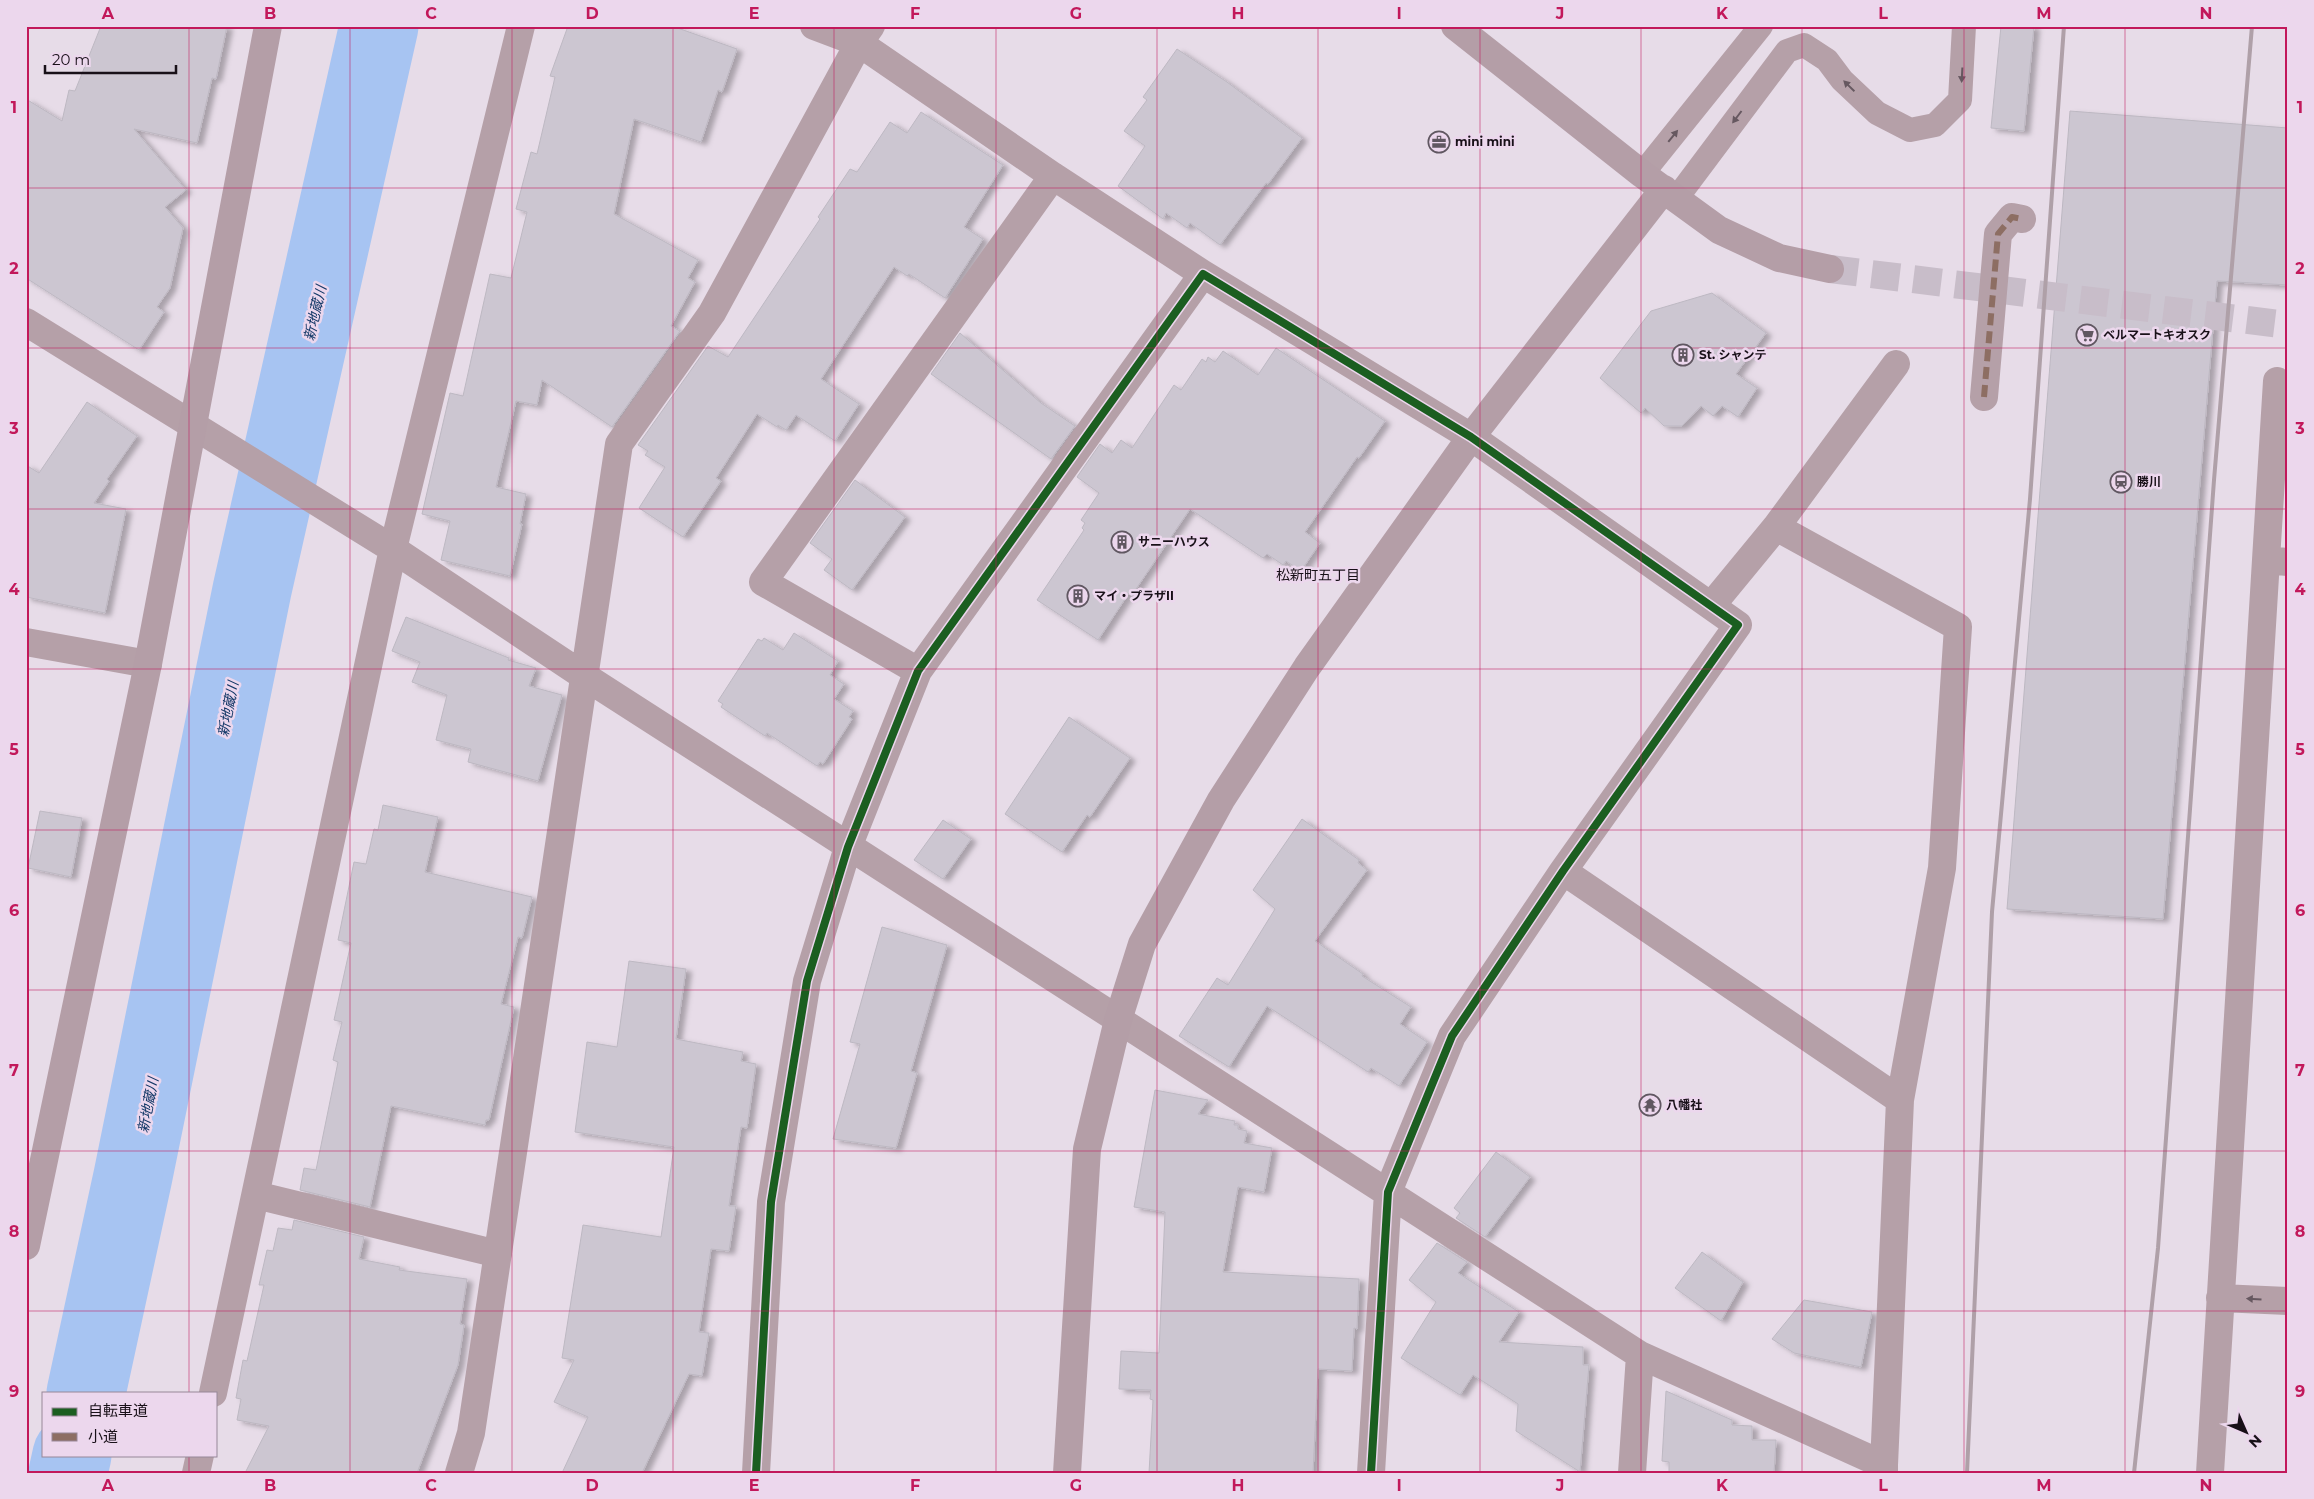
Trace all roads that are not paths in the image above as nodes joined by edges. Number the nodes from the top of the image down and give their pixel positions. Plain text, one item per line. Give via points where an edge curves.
1 (268, 26) edge
2 (521, 26) edge
3 (814, 26) edge
4 (1454, 26) edge
5 (1761, 26) edge
6 (1964, 26) edge
7 (865, 34) edge
8 (1053, 176) junction
9 (1661, 188) junction
10 (2022, 219) dead end
11 (1830, 269) tunnel mouth
12 (1203, 274) junction
13 (26, 322) edge
14 (1896, 364) dead end
15 (2278, 381) dead end
16 (1984, 397) dead end
17 (194, 426) junction
18 (1471, 437) junction
19 (1776, 527) junction
20 (393, 549) junction
21 (2277, 561) edge
22 (1711, 606) junction
23 (26, 642) edge
24 (148, 664) junction
25 (918, 671) junction
26 (584, 676) junction
27 (848, 847) junction
28 (1564, 871) junction
29 (1118, 1020) junction
30 (1900, 1100) junction
31 (1388, 1192) junction
32 (256, 1195) junction
33 (26, 1246) edge
34 (498, 1254) junction
35 (2220, 1298) junction
36 (2288, 1301) edge
37 (1640, 1356) junction
38 (214, 1392) edge
39 (200, 1456) edge
40 (1884, 1469) edge
41 (196, 1473) edge
42 (459, 1473) edge
43 (756, 1473) edge
44 (1067, 1473) edge
45 (1371, 1473) edge
46 (1632, 1473) edge
47 (2210, 1473) edge

1 - 17 street
2 - 20 street
3 - 7 street
4 - 9 street
9 -> 5 lane
6 -> 9 lane via 1960,100 1935,125 1910,130 1877,113 1842,80 1827,60 1804,45 1787,51
7 - 8 street
7 - 26 street via 712,313 619,444
8 - 12 street
8 - 25 street via 763,582
9 - 11 street via 1720,230 1779,258
9 - 18 street
10 - 16 street, bridge via 2012,217 1998,234
12 - 18 street
12 - 25 street
13 - 17 street
14 - 19 street
15 - 21 street
17 - 20 street
17 - 24 street
18 - 22 street
18 - 29 street via 1307,667 1221,800 1142,944
19 - 22 street
19 - 30 street via 1958,627 1942,868
20 - 26 street
20 - 32 street
21 - 35 street
22 - 28 street via 1738,624
23 - 24 street
24 - 33 street
25 - 27 street
26 - 27 street
26 - 34 street
27 - 29 street
27 - 43 street via 807,981 771,1202
28 - 30 street
28 - 31 street via 1452,1036
29 - 31 street
29 - 44 street via 1087,1149
30 - 40 street
31 - 37 street
31 - 45 street
32 - 34 street
32 - 38 street
34 - 42 street via 471,1433
36 -> 35 street
35 - 47 street
37 - 40 street
37 - 46 street
39 - 41 street

